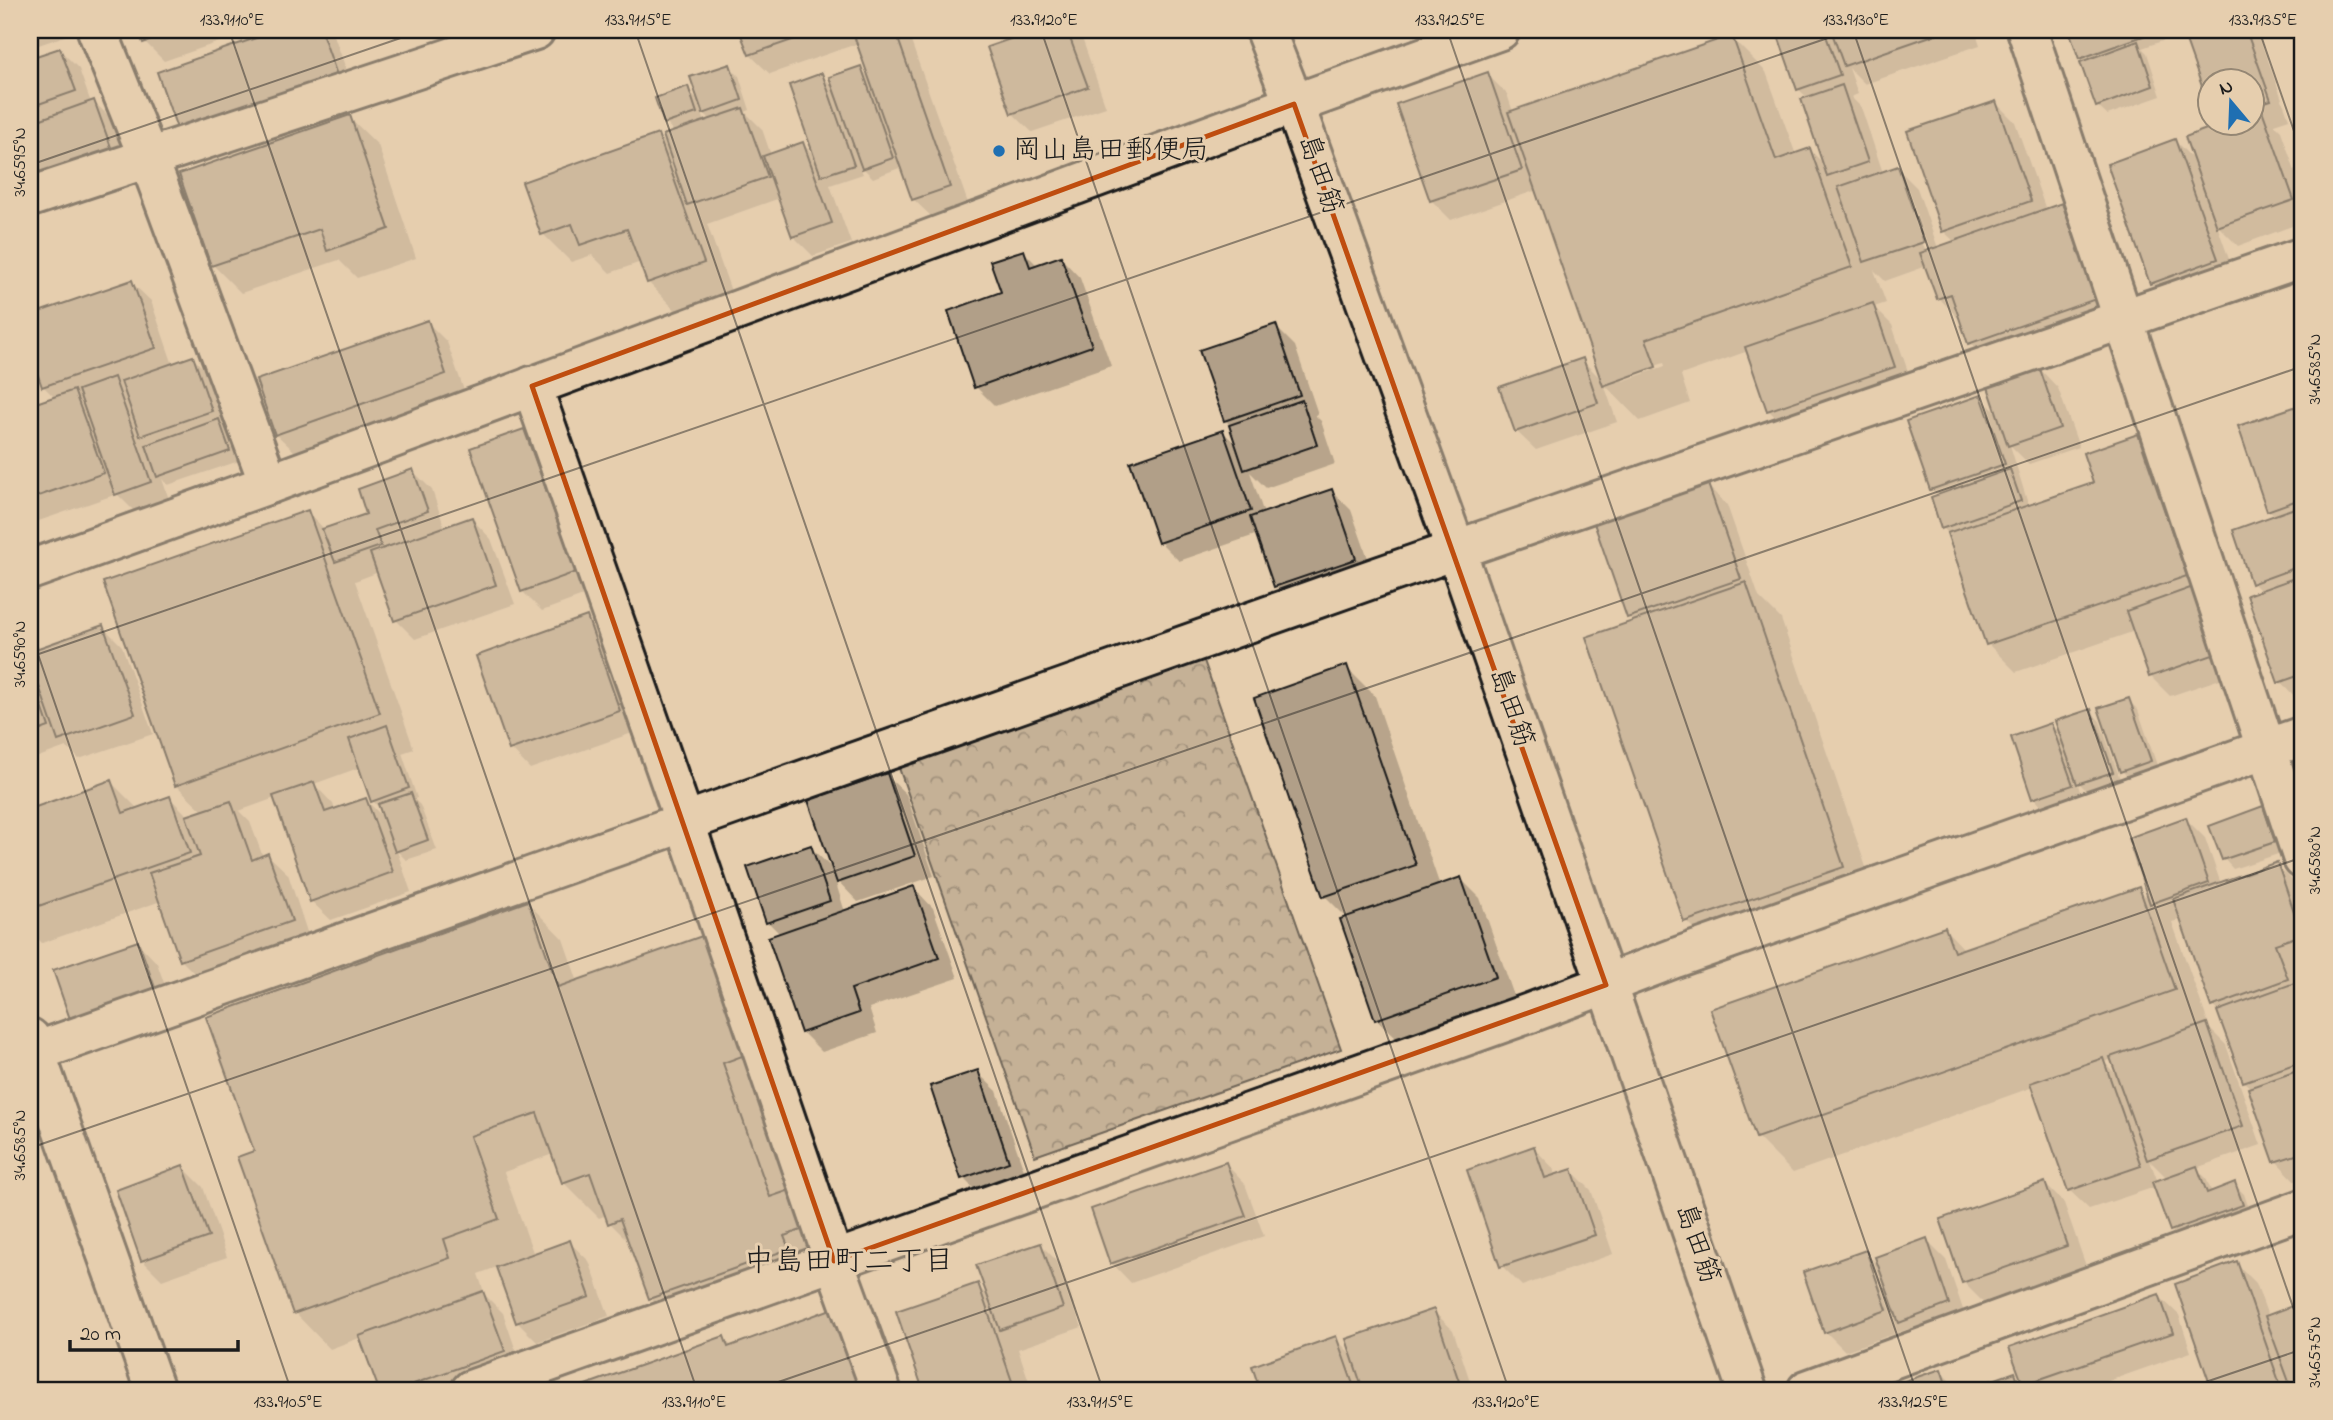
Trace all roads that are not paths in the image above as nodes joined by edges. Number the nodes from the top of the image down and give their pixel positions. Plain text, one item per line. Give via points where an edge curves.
1 (97, 30) edge
2 (535, 30) edge
3 (1265, 30) edge
4 (1500, 30) edge
5 (2027, 30) edge
6 (1294, 104) junction
7 (148, 157) junction
8 (30, 197) edge
9 (2303, 257) edge
10 (2124, 319) junction
11 (532, 386) junction
12 (269, 484) junction
13 (1456, 550) junction
14 (30, 570) edge
15 (2303, 736) edge
16 (2268, 748) junction
17 (684, 823) junction
18 (2303, 859) edge
19 (1606, 985) junction
20 (32, 1045) edge
21 (2303, 1209) edge
22 (834, 1261) junction
23 (155, 1390) edge
24 (471, 1390) edge
25 (881, 1390) edge
26 (1747, 1390) edge
27 (1807, 1390) edge

1 - 7 street
2 - 7 street
3 - 6 street, 島田筋
4 - 6 street
5 - 10 street
6 - 11 street
6 - 13 street, 島田筋
7 - 8 street
7 - 12 street
9 - 10 street
10 - 13 street
10 - 16 street
11 - 12 street
11 - 17 street
12 - 14 street
13 - 17 street
13 - 19 street, 島田筋
15 - 16 street
16 - 18 street
16 - 19 street
17 - 20 street
17 - 22 street
19 - 22 street
19 - 26 street, 島田筋
20 - 23 street
21 - 27 street
22 - 24 street
22 - 25 street

